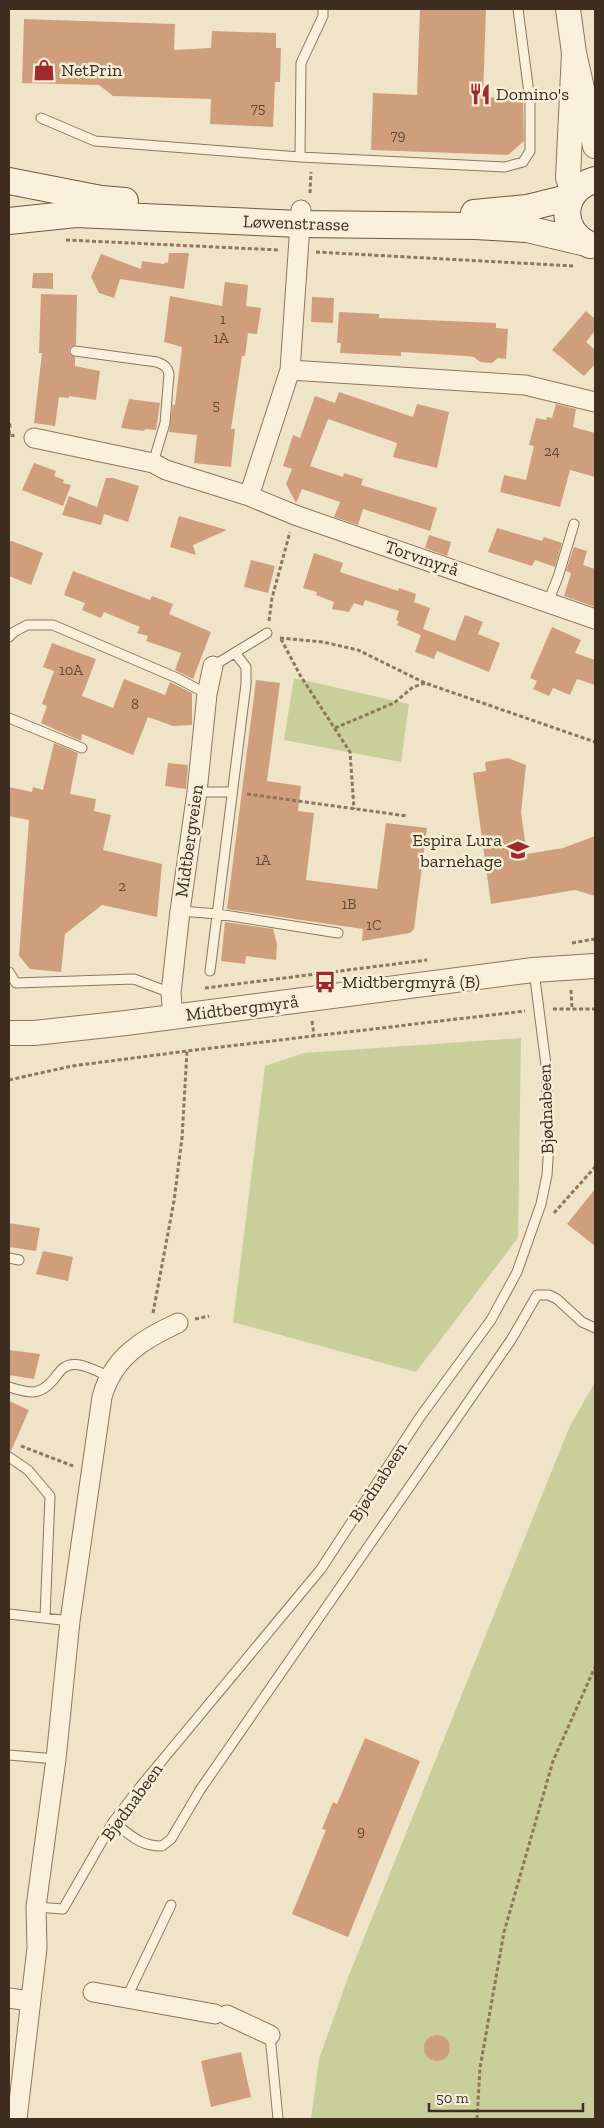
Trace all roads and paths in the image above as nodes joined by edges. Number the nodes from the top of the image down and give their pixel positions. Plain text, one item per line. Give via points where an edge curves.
1 (323, 9) edge
2 (518, 9) edge
3 (568, 9) edge
4 (574, 53) junction
5 (41, 118) dead end
6 (595, 146) edge
7 (300, 157) junction
8 (312, 158) junction
9 (595, 180) edge
10 (9, 181) edge
11 (572, 196) junction
12 (300, 217) junction
13 (9, 221) edge
14 (589, 244) edge
15 (75, 351) dead end
16 (290, 370) junction
17 (595, 402) edge
18 (34, 438) dead end
19 (153, 463) junction
20 (249, 496) junction
21 (295, 515) junction
22 (574, 524) dead end
23 (548, 602) junction
24 (595, 619) edge
25 (267, 634) junction
26 (9, 638) edge
27 (281, 639) junction
28 (235, 653) junction
29 (213, 666) joint
30 (425, 683) junction
31 (207, 694) junction
32 (9, 718) edge
33 (335, 728) junction
34 (595, 742) edge
35 (82, 748) dead end
36 (196, 792) junction
37 (232, 792) junction
38 (354, 809) junction
39 (407, 816) dead end
40 (180, 911) junction
41 (218, 914) junction
42 (338, 933) dead end
43 (595, 966) edge
44 (534, 970) junction
45 (210, 971) dead end
46 (9, 972) edge
47 (570, 984) dead end
48 (171, 993) junction
49 (572, 1009) junction
50 (595, 1009) edge
51 (540, 1010) junction
52 (311, 1016) dead end
53 (173, 1017) junction
54 (9, 1033) edge
55 (314, 1035) junction
56 (187, 1051) junction
57 (9, 1080) edge
58 (595, 1168) edge
59 (530, 1240) junction
60 (9, 1258) edge
61 (19, 1260) dead end
62 (152, 1321) dead end
63 (178, 1323) dead end
64 (595, 1328) edge
65 (110, 1377) junction
66 (9, 1387) edge
67 (16, 1444) dead end
68 (9, 1457) edge
69 (92, 1470) junction
70 (9, 1614) edge
71 (45, 1617) junction
72 (70, 1621) junction
73 (595, 1667) edge
74 (9, 1755) edge
75 (56, 1759) junction
76 (113, 1822) junction
77 (171, 1905) dead end
78 (36, 1907) junction
79 (93, 1992) dead end
80 (9, 1998) edge
81 (126, 1999) junction
82 (30, 2001) junction
83 (270, 2035) joint
84 (17, 2119) edge
85 (278, 2119) edge
86 (477, 2119) edge

1 - 7 lane via 323,16 301,63
2 - 8 lane via 530,101 530,151 523,162 505,166
3 - 4 street
4 - 6 street
4 - 11 street via 568,177
5 - 7 lane via 95,141
7 - 8 lane
8 - 12 path via 310,201
9 - 11 main road via 585,183
10 - 12 main road, Løwenstrasse via 101,199
11 - 12 main road, Løwenstrasse via 527,208 474,213
11 - 14 main road via 568,206 570,226 575,235
12 - 13 main road, Løwenstrasse via 76,214
12 - 14 main road, Løwenstrasse via 528,230
12 - 16 street
15 - 19 lane via 157,362 168,368 165,424
16 - 17 street via 525,385
16 - 20 street
18 - 19 street, Torvmyrå
19 - 20 street, Torvmyrå via 173,473
20 - 21 street, Torvmyrå
21 - 23 street, Torvmyrå
21 - 25 path via 272,598
22 - 23 lane
23 - 24 street, Torvmyrå
25 - 27 path
25 - 28 lane
26 - 31 lane via 26,626 53,625
27 - 30 path via 323,642 358,650
27 - 33 path
28 - 29 lane
28 - 37 lane via 246,667
29 - 31 street, Midtbergveien
30 - 33 path via 413,687 394,703
30 - 34 path
31 - 36 street, Midtbergveien
32 - 35 lane
33 - 38 path via 350,752
36 - 37 lane
36 - 40 street, Midtbergveien
37 - 38 path
37 - 41 lane
38 - 39 path
40 - 41 lane
40 - 48 street, Midtbergveien
41 - 42 lane
41 - 45 lane
43 - 44 street, Midtbergmyrå
44 - 51 lane, Bjødnabeen
44 - 53 street, Midtbergmyrå
46 - 48 lane via 16,983 134,980
47 - 49 path
48 - 53 street, Midtbergveien
49 - 50 path
49 - 51 path
51 - 55 path
51 - 59 lane, Bjødnabeen via 549,1143 543,1194
52 - 55 path
53 - 54 street, Midtbergmyrå
55 - 56 path
56 - 57 path via 72,1066
56 - 62 path via 182,1138 174,1201
58 - 59 path
59 - 76 lane, Bjødnabeen via 491,1320 420,1417 321,1570
60 - 61 lane
63 - 65 street via 147,1337 132,1348
64 - 76 lane via 582,1322 549,1295 537,1295 511,1340 200,1790 171,1839 162,1846 141,1844
65 - 66 lane via 83,1365 71,1365 65,1366 44,1389 31,1393
65 - 69 street via 102,1397
67 - 69 path via 60,1462
68 - 71 lane via 28,1470 50,1496
69 - 72 street
70 - 71 lane
71 - 72 lane
72 - 75 street
73 - 86 path via 553,1761 504,1932 480,2068
74 - 75 lane
75 - 78 street
76 - 78 lane, Bjødnabeen via 63,1909
77 - 81 lane
78 - 82 street via 38,1948
79 - 81 street
80 - 82 street
81 - 83 street via 221,2015
82 - 84 street
83 - 85 lane

